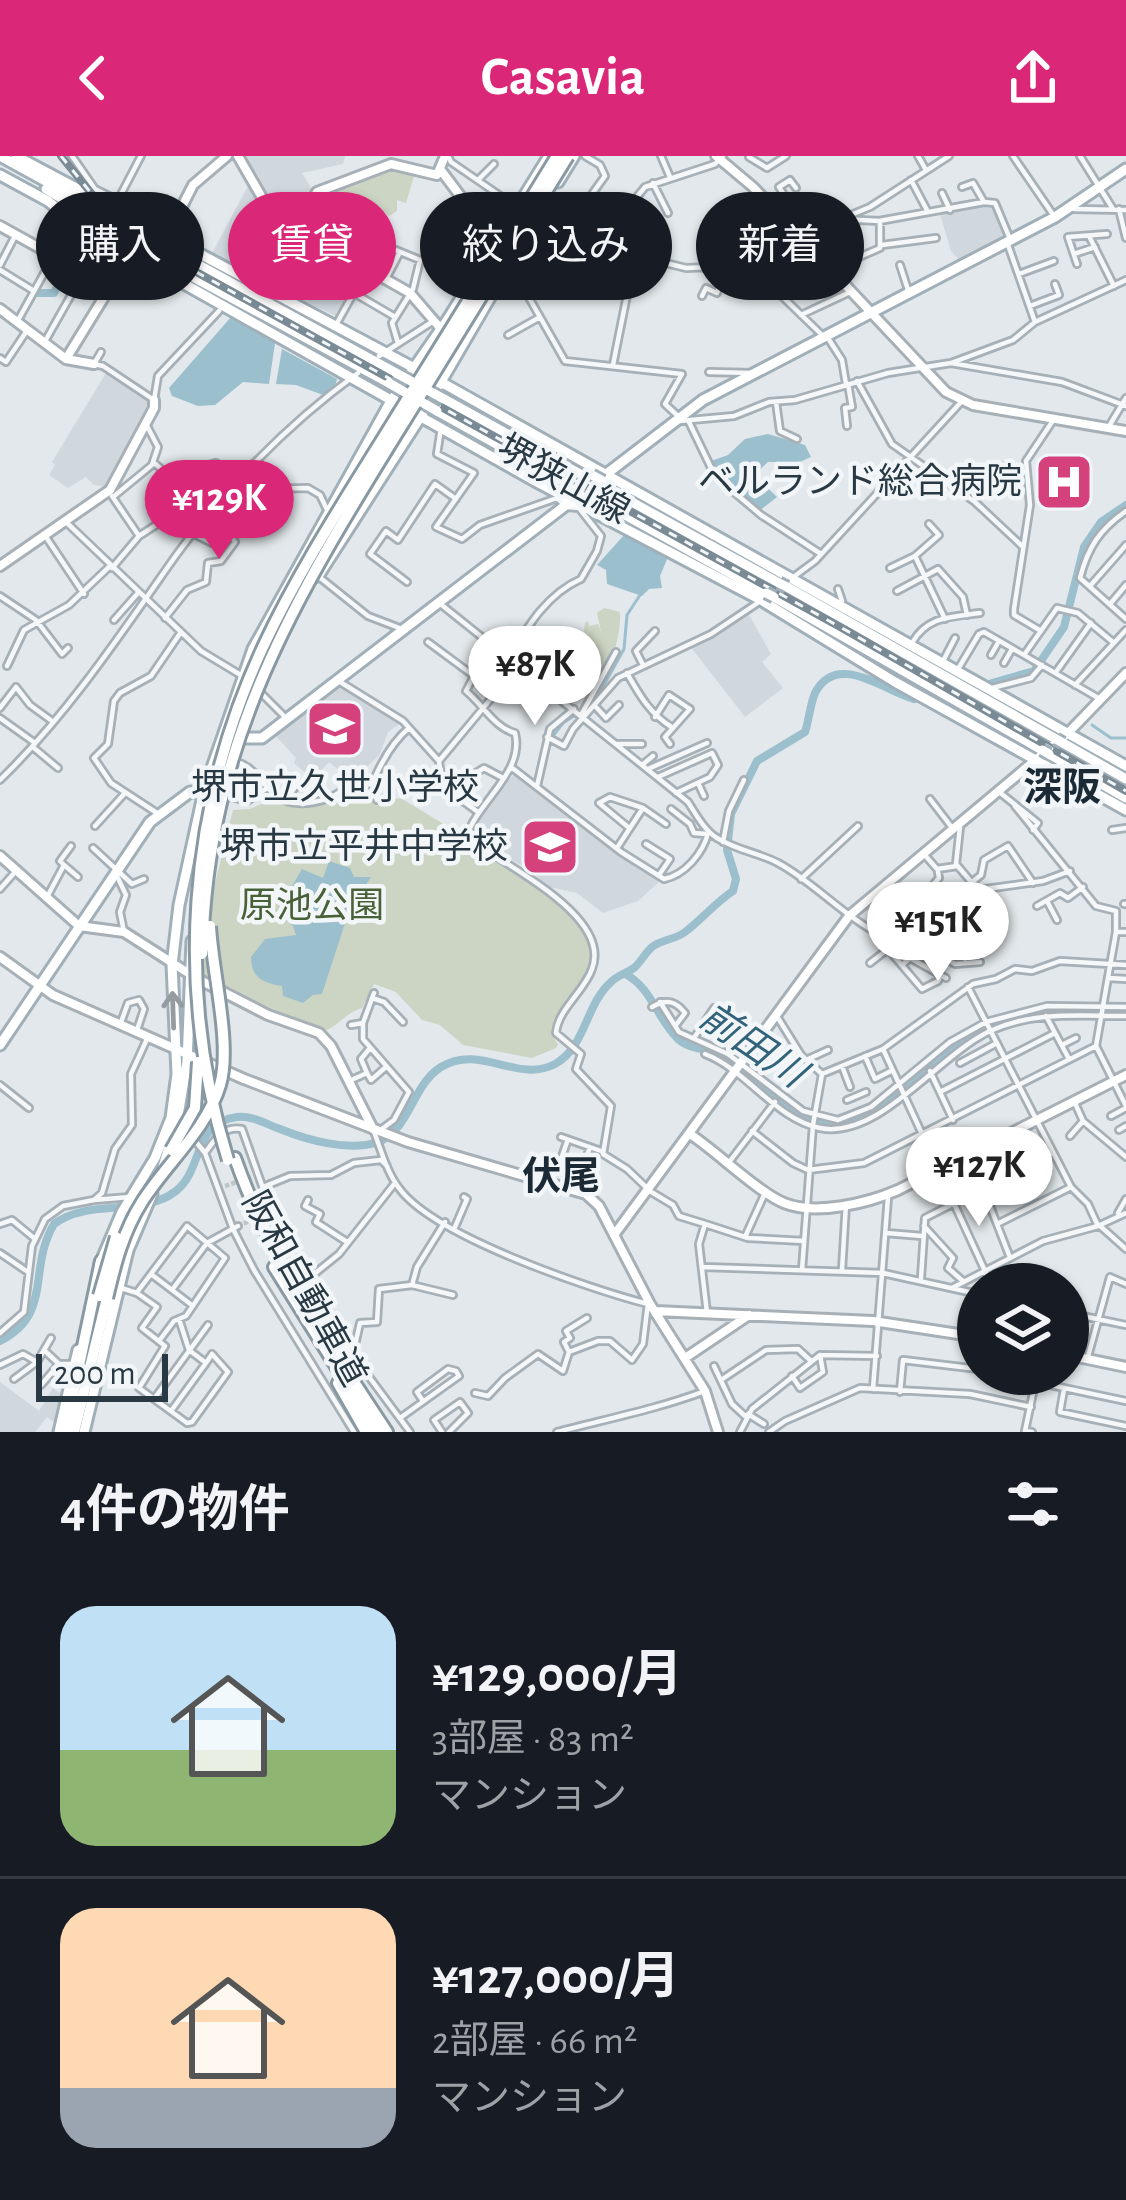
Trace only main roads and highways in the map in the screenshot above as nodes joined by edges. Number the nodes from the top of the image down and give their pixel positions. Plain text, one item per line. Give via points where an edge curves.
1 (553, 156) edge
2 (571, 156) edge
3 (0, 159) edge
4 (19, 162) edge
5 (1126, 169) edge
6 (2, 180) edge
7 (64, 192) edge
8 (36, 196) edge
9 (204, 282) edge
10 (211, 286) junction
11 (204, 293) edge
12 (413, 368) junction
13 (355, 375) junction
14 (446, 385) junction
15 (392, 401) junction
16 (421, 416) junction
17 (598, 479) junction
18 (576, 496) junction
19 (786, 583) junction
20 (767, 597) junction
21 (222, 735) junction
22 (1063, 738) junction
23 (244, 740) junction
24 (236, 761) junction
25 (1126, 766) edge
26 (1126, 779) edge
27 (204, 791) junction
28 (1126, 798) edge
29 (1126, 810) edge
30 (211, 845) junction
31 (196, 903) junction
32 (0, 1045) edge
33 (232, 1159) junction
34 (101, 1261) junction
35 (299, 1312) junction
36 (110, 1319) junction
37 (75, 1412) junction
38 (71, 1432) edge
39 (366, 1432) edge
40 (377, 1432) edge
41 (391, 1432) edge

1 - 12 main road
1 - 31 highway, 阪和自動車道, bridge via 263,647 215,782
2 - 14 main road
2 - 30 highway, 阪和自動車道, bridge via 290,613 244,716
3 - 4 main road, 堺狭山線
4 - 7 main road, 堺狭山線
4 - 12 main road via 115,204
4 - 17 main road, 堺狭山線, bridge
5 - 17 main road via 1055,217 753,373
6 - 8 main road
9 - 10 main road, 堺狭山線
10 - 13 main road
10 - 18 main road, 堺狭山線, bridge
11 - 13 main road
12 - 14 main road
12 - 15 main road
13 - 15 main road
14 - 16 main road
14 - 17 main road
15 - 16 main road
15 - 21 main road via 276,604
16 - 18 main road
16 - 23 main road via 318,576
17 - 18 main road
17 - 19 main road
17 - 19 main road, 堺狭山線
18 - 20 main road
18 - 20 main road, 堺狭山線 via 631,518
18 - 23 main road via 262,738
19 - 22 main road, 堺狭山線
19 - 22 main road via 912,643
20 - 28 main road, 堺狭山線
20 - 29 main road
21 - 23 main road
21 - 27 main road
22 - 25 main road
22 - 26 main road, 堺狭山線
23 - 24 main road
24 - 27 main road via 226,790
24 - 36 main road, bridge via 188,974 177,1122
27 - 32 main road via 160,814
34 -> 27 main road via 171,1118 172,965
30 - 33 highway, 阪和自動車道, bridge via 203,1005
30 - 37 highway, bridge via 222,1077 203,1119 127,1229
31 - 33 highway, 阪和自動車道, bridge via 201,1043
31 - 37 highway, bridge via 195,1108 115,1240
33 - 35 highway, 阪和自動車道 via 260,1239
33 - 41 highway, 阪和自動車道 via 273,1249
34 - 38 highway
34 - 38 main road via 74,1364
35 - 39 highway
35 - 40 highway, 阪和自動車道
36 - 38 main road
36 - 38 highway
37 - 38 highway

